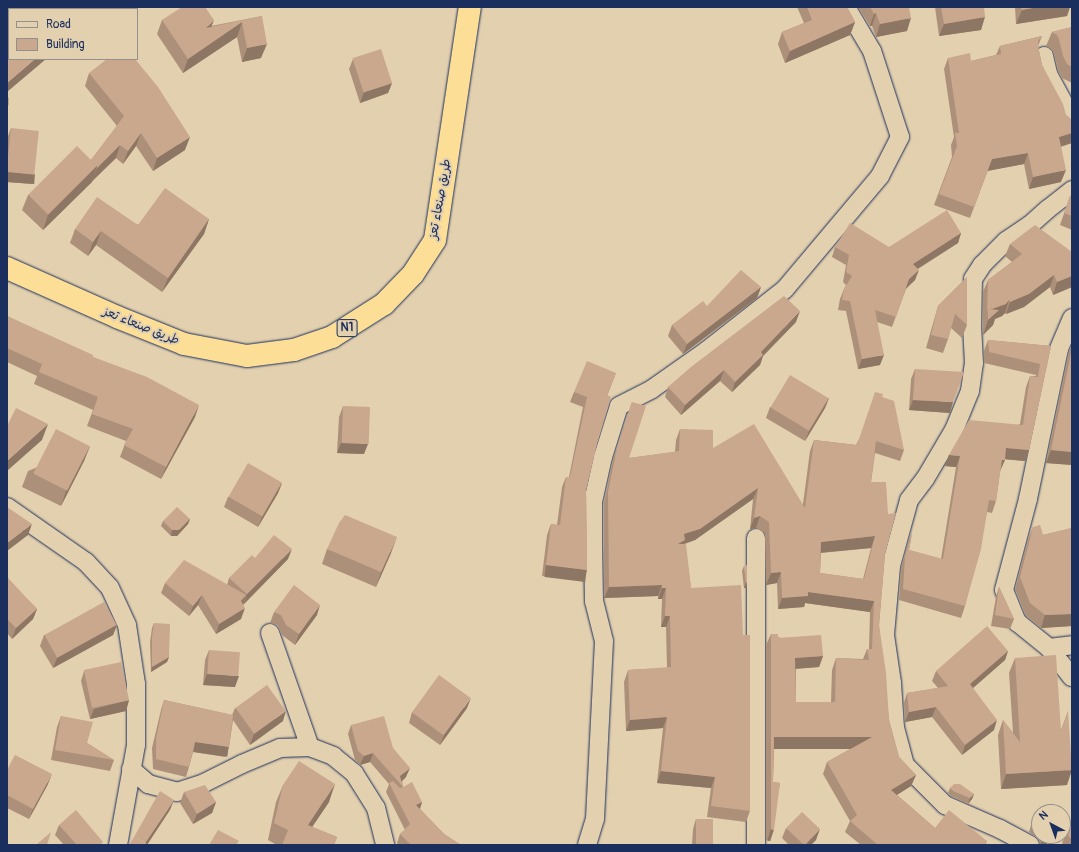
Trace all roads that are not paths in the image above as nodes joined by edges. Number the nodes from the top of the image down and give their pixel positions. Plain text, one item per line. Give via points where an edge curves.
1 (470, 7) edge
2 (846, 7) edge
3 (1044, 56) dead end
4 (1072, 123) edge
5 (1072, 190) edge
6 (7, 268) edge
7 (1072, 318) edge
8 (7, 507) edge
9 (756, 538) dead end
10 (270, 633) dead end
11 (1072, 645) edge
12 (1049, 648) junction
13 (1072, 677) edge
14 (310, 747) junction
15 (131, 769) junction
16 (118, 845) edge
17 (385, 845) edge
18 (587, 845) edge
19 (756, 845) edge
20 (1030, 845) edge

1 - 6 highway, طريق صنعاء تعز / N1 via 435,240 413,274 384,304 332,337 294,350 247,356 184,344 118,318
2 - 18 street via 872,51 900,137 880,176 785,289 706,351 652,389 619,406 602,457 593,502 593,542 594,601 604,641 595,819
3 - 4 street via 1048,74
5 - 20 street via 1006,242 982,265 973,279 974,363 970,391 954,430 925,479 909,500 891,566 885,635 895,728 905,765 945,804
7 - 12 street via 1059,349 1028,499 1004,590 1017,622
8 - 15 street via 86,562 110,588 127,625 136,684 136,745
9 - 19 street
10 - 14 street
11 - 12 street
12 - 13 street
14 - 15 street via 280,748 204,783 177,792 148,784
14 - 17 street via 333,756 354,773 376,808
15 - 16 street

